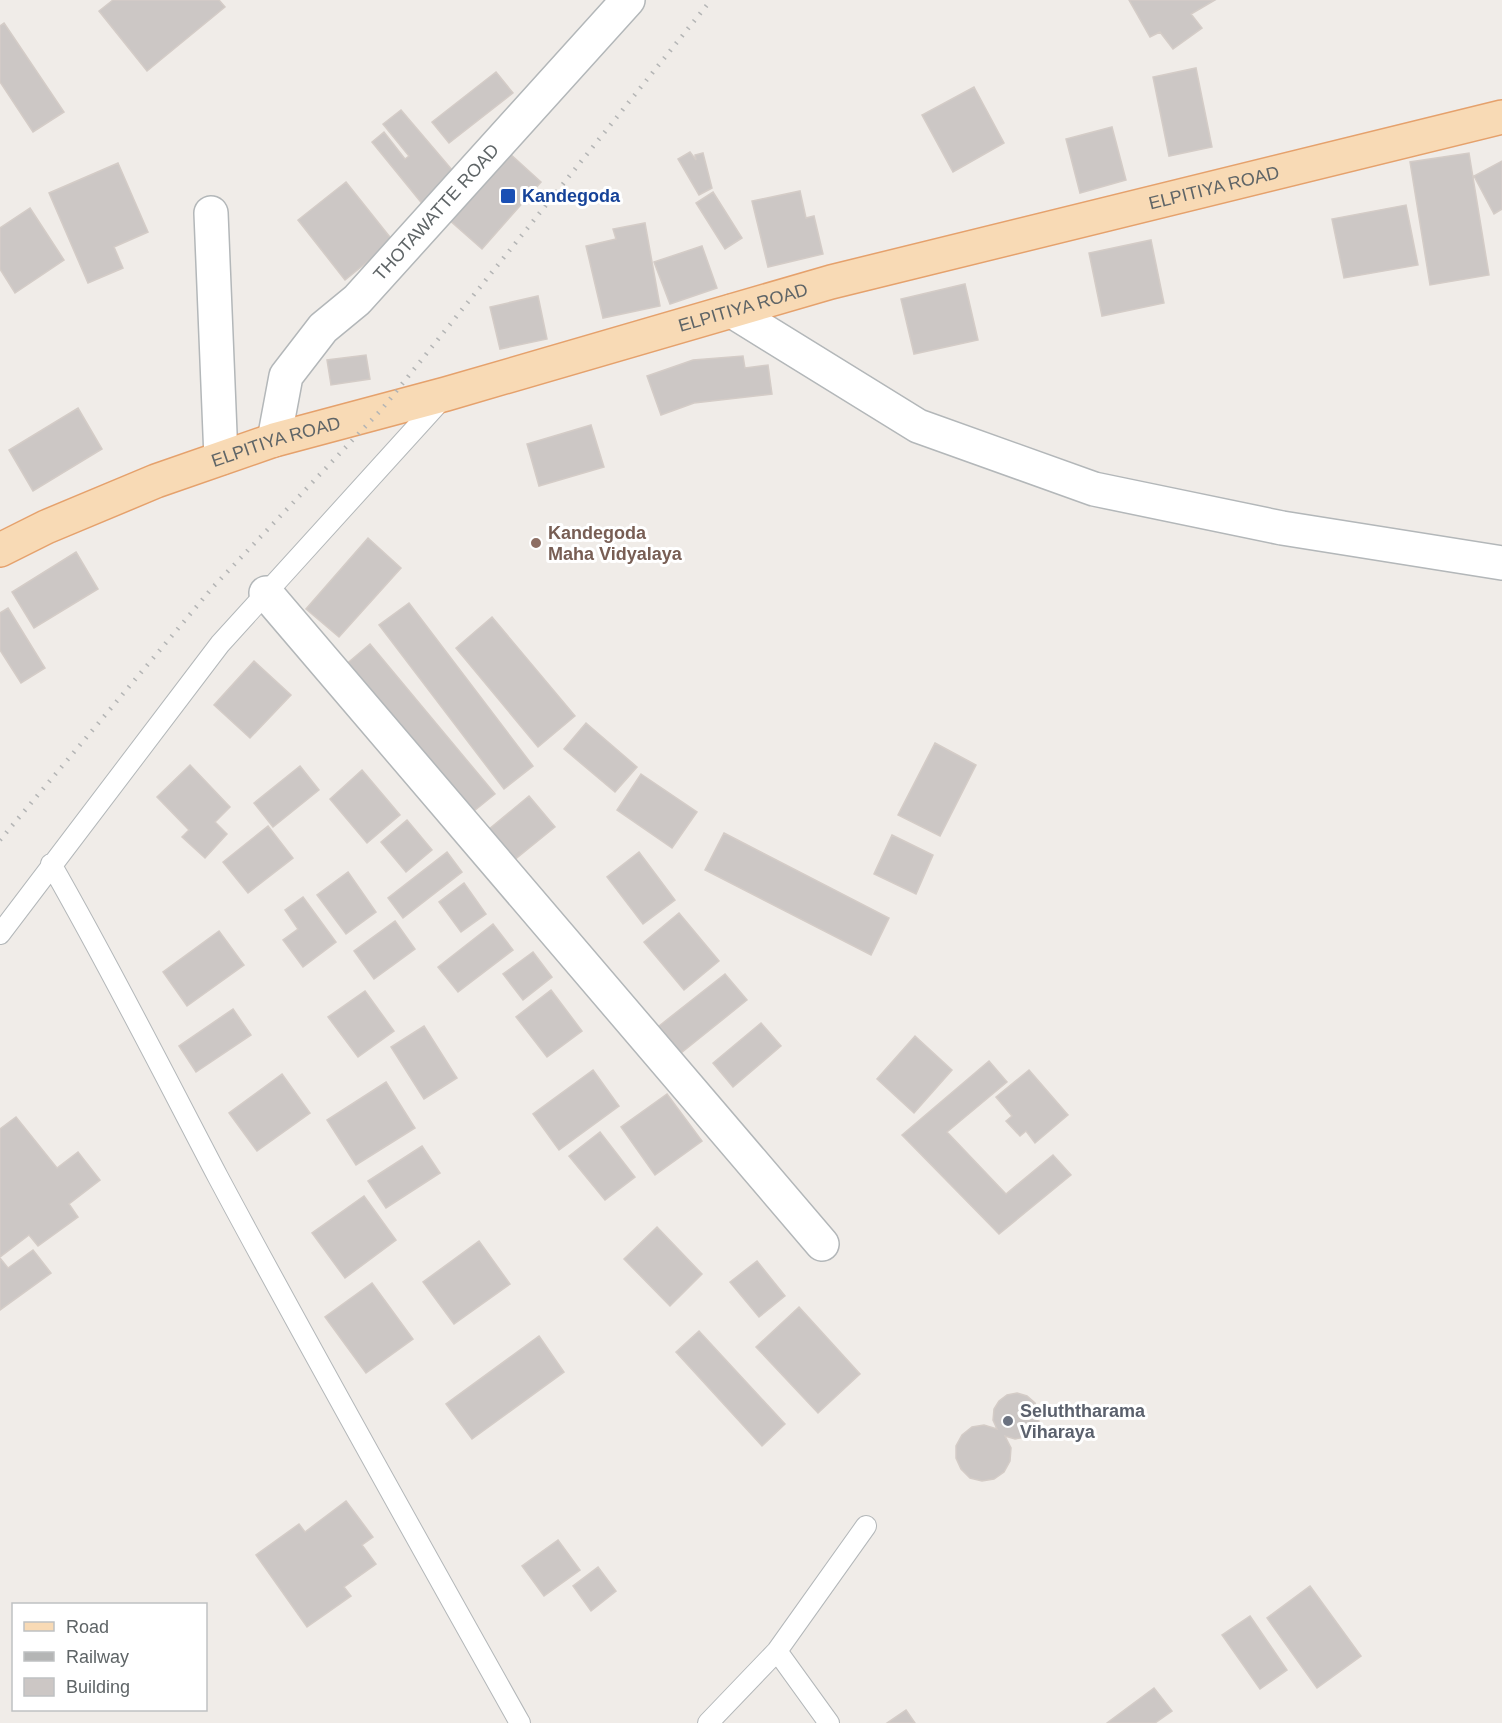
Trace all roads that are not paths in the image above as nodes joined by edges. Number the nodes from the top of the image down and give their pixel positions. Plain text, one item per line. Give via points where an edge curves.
1 (628, 0) edge
2 (1501, 118) edge
3 (211, 213) dead end
4 (732, 311) junction
5 (446, 394) junction
6 (274, 440) junction
7 (221, 458) junction
8 (0, 550) edge
9 (1502, 563) edge
10 (266, 593) junction
11 (51, 864) junction
12 (0, 934) edge
13 (822, 1244) dead end
14 (866, 1526) dead end
15 (777, 1651) junction
16 (520, 1723) edge
17 (708, 1723) edge
18 (829, 1723) edge

1 - 6 street, THOTAWATTE ROAD via 357,300 323,328 286,376
2 - 4 main road, ELPITIYA ROAD via 831,282
3 - 7 street
4 - 5 main road, ELPITIYA ROAD
4 - 9 street via 918,426 1094,489 1282,528
5 - 6 main road, ELPITIYA ROAD
5 - 10 lane
6 - 7 main road, ELPITIYA ROAD
7 - 8 main road, ELPITIYA ROAD via 46,526
10 - 11 lane via 220,644
10 - 13 street
11 - 12 lane
11 - 16 lane via 218,1177
14 - 15 lane
15 - 17 lane
15 - 18 lane

